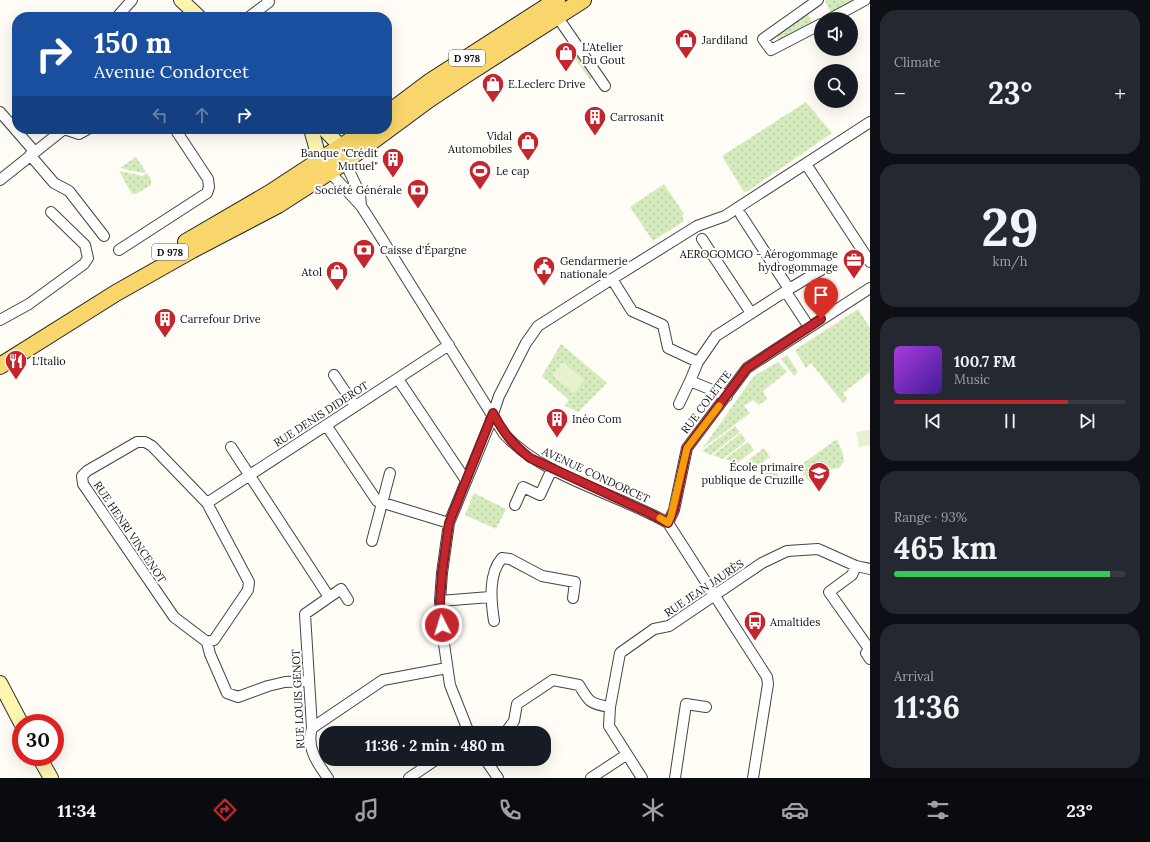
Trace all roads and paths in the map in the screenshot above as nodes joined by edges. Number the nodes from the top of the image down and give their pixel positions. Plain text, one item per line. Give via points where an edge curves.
1 (132, 0) edge
2 (181, 0) edge
3 (267, 0) edge
4 (583, 0) edge
5 (818, 0) edge
6 (865, 0) edge
7 (552, 6) edge
8 (122, 12) edge
9 (193, 12) edge
10 (256, 12) edge
11 (843, 12) edge
12 (814, 28) edge
13 (605, 86) dead end
14 (392, 110) edge
15 (0, 112) edge
16 (870, 122) edge
17 (392, 123) edge
18 (12, 127) edge
19 (17, 134) edge
20 (57, 134) edge
21 (178, 134) edge
22 (313, 134) edge
23 (328, 134) edge
24 (363, 134) edge
25 (376, 134) edge
26 (32, 153) junction
27 (343, 155) junction
28 (806, 164) junction
29 (325, 166) junction
30 (0, 180) edge
31 (361, 206) junction
32 (50, 212) dead end
33 (741, 215) dead end
34 (104, 236) dead end
35 (702, 239) dead end
36 (119, 250) dead end
37 (870, 262) edge
38 (821, 270) dead end
39 (612, 279) junction
40 (870, 288) edge
41 (787, 290) junction
42 (751, 313) junction
43 (0, 320) edge
44 (809, 327) junction
45 (449, 345) junction
46 (0, 357) edge
47 (698, 362) junction
48 (0, 366) edge
49 (334, 375) dead end
50 (398, 378) junction
51 (690, 381) junction
52 (726, 396) junction
53 (679, 404) dead end
54 (355, 406) junction
55 (493, 413) junction
56 (326, 425) junction
57 (232, 447) dead end
58 (552, 469) junction
59 (390, 473) dead end
60 (250, 475) junction
61 (465, 479) junction
62 (207, 503) junction
63 (382, 504) junction
64 (515, 504) dead end
65 (449, 523) junction
66 (668, 523) junction
67 (372, 541) dead end
68 (856, 566) junction
69 (870, 568) edge
70 (716, 596) junction
71 (329, 597) junction
72 (490, 597) junction
73 (573, 598) dead end
74 (348, 600) dead end
75 (440, 601) junction
76 (494, 621) dead end
77 (207, 642) junction
78 (870, 659) edge
79 (446, 668) junction
80 (309, 681) junction
81 (0, 683) edge
82 (610, 707) junction
83 (706, 707) dead end
84 (16, 714) edge
85 (466, 726) edge
86 (511, 726) edge
87 (312, 728) junction
88 (626, 755) junction
89 (45, 766) edge
90 (427, 766) edge
91 (490, 766) edge
92 (51, 778) edge
93 (328, 778) edge
94 (409, 778) edge
95 (498, 778) edge
96 (591, 778) edge
97 (642, 778) edge
98 (675, 778) edge
99 (753, 778) edge

1 - 8 street
2 - 9 street
3 - 10 street via 269,2
4 - 7 main road, D 978
5 - 12 street via 762,39 771,50
6 - 11 street
7 - 13 street
7 - 14 main road, D 978 via 431,81
7 - 17 main road, D 978 via 433,97
15 - 18 street
16 - 28 street
19 - 26 street
20 - 26 street
21 - 36 street via 208,179 207,193
22 - 29 street
23 - 27 street
24 - 27 main road, D 978
25 - 27 main road, D 978
26 - 30 street
26 - 34 street via 54,183 69,191
27 - 29 main road, D 978
27 - 31 street, AVENUE CONDORCET via 360,194
28 - 37 street
28 - 39 street via 725,216 697,226
29 - 31 street, AVENUE CONDORCET
29 - 46 main road, D 978 via 270,193 55,321
29 - 48 main road, D 978 via 278,205 116,293
31 - 45 street, AVENUE CONDORCET
32 - 43 street via 85,245 88,258 84,264 29,304
33 - 41 street
35 - 42 street
38 - 41 street
39 - 47 street via 632,311 662,325 668,348
39 - 55 street via 538,326 516,361
40 - 44 street, RUE COLETTE
41 - 42 street
41 - 44 street
42 - 47 street via 716,336
44 - 52 street, RUE COLETTE via 747,368
45 - 50 street, RUE DENIS DIDEROT
45 - 55 street, AVENUE CONDORCET
47 - 51 street
49 - 54 street
50 - 54 street, RUE DENIS DIDEROT
50 - 61 street
51 - 52 street
51 - 53 street
52 - 66 street, RUE COLETTE via 687,448 674,510
54 - 56 street, RUE DENIS DIDEROT
55 - 58 street, AVENUE CONDORCET via 504,434 517,448
55 - 61 street
56 - 60 street, RUE DENIS DIDEROT
56 - 63 street via 373,498
57 - 60 street
58 - 64 street via 540,495 523,487
58 - 66 street, AVENUE CONDORCET
59 - 63 street
60 - 62 street, RUE DENIS DIDEROT
60 - 71 street
61 - 65 street
62 - 77 street, RUE HENRI VINCENOT via 249,582 248,590 214,640
62 - 77 street, RUE HENRI VINCENOT via 146,442 137,442 82,476 83,484 174,617
63 - 65 street
63 - 67 street
65 - 75 street
66 - 70 street, AVENUE CONDORCET
68 - 69 street, RUE JEAN JAURÈS
68 - 70 street, RUE JEAN JAURÈS via 818,549 787,551 762,563
68 - 78 street via 852,575 829,592 870,650 866,653
70 - 82 street, RUE JEAN JAURÈS via 669,626 654,629 620,653
70 - 99 street, AVENUE CONDORCET via 767,677
71 - 74 street via 341,589
71 - 80 street, RUE LOUIS GENOT via 305,614
72 - 73 street via 497,564 502,558 510,559 542,576 575,582
72 - 75 street
72 - 76 street
75 - 79 street
77 - 80 street via 224,688 233,696 238,697 252,690 285,682
79 - 85 street
79 - 87 street via 383,680
80 - 87 street, RUE LOUIS GENOT
81 - 84 street
82 - 86 street via 590,702 579,684 553,680 517,704
82 - 88 street, RUE JEAN JAURÈS via 609,726
83 - 98 street via 686,704
87 - 93 street, RUE LOUIS GENOT via 310,734 313,756
88 - 96 street
88 - 97 street, RUE JEAN JAURÈS
89 - 92 street
90 - 94 street
91 - 95 street

